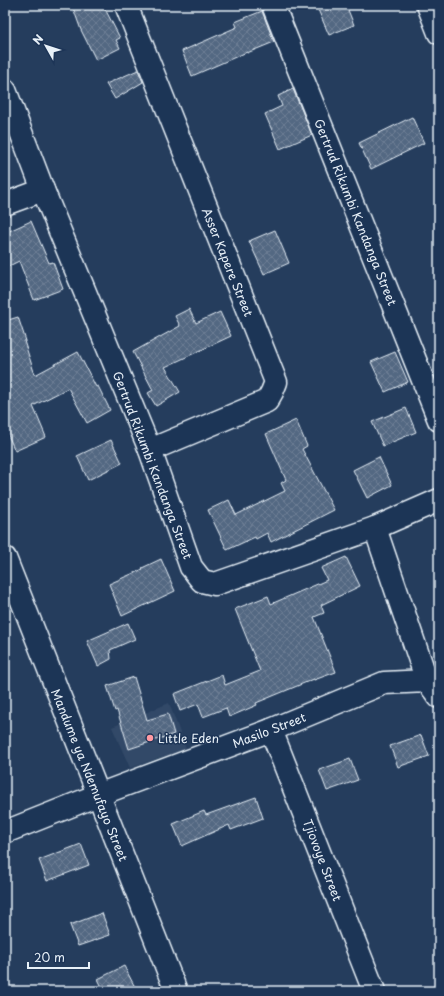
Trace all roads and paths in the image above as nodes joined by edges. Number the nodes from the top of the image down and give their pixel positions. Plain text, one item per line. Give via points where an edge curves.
1 (126, 5) edge
2 (273, 5) edge
3 (428, 5) edge
4 (439, 33) edge
5 (5, 90) edge
6 (43, 190) junction
7 (5, 204) edge
8 (439, 420) edge
9 (150, 450) junction
10 (439, 500) edge
11 (375, 528) junction
12 (5, 558) edge
13 (433, 689) edge
14 (271, 730) junction
15 (98, 794) junction
16 (5, 832) edge
17 (176, 991) edge
18 (374, 991) edge

1 - 9 street, Asser Kapere Street via 276,382 267,401
2 - 8 street, Gertrud Rikumbi Kandanga Street
3 - 4 street
5 - 6 street, Gertrud Rikumbi Kandanga Street
6 - 7 street
6 - 9 street, Gertrud Rikumbi Kandanga Street
9 - 11 street, Gertrud Rikumbi Kandanga Street via 191,567 202,581 215,584
10 - 11 street, Gertrud Rikumbi Kandanga Street
11 - 13 street
12 - 15 street, Mandume ya Ndemufayo Street
13 - 14 street, Masilo Street via 384,683
14 - 15 street, Masilo Street
14 - 18 street, Tjiovoye Street
15 - 16 street, Masilo Street
15 - 17 street, Mandume ya Ndemufayo Street

